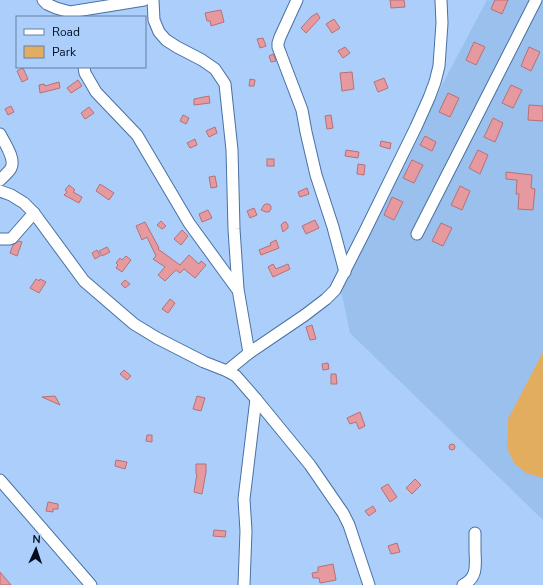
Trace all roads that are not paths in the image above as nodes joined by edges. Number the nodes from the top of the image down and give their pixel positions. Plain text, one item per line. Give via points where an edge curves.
1 (43, 0) edge
2 (65, 0) edge
3 (144, 0) edge
4 (152, 0) edge
5 (297, 0) edge
6 (441, 0) edge
7 (536, 0) edge
8 (71, 14) edge
9 (84, 68) edge
10 (0, 134) edge
11 (0, 180) edge
12 (0, 191) edge
13 (34, 213) junction
14 (417, 234) dead end
15 (0, 239) edge
16 (345, 272) junction
17 (238, 289) junction
18 (249, 353) junction
19 (227, 370) junction
20 (256, 399) junction
21 (0, 480) edge
22 (475, 533) dead end
23 (91, 585) edge
24 (244, 585) edge
25 (369, 585) edge
26 (463, 585) edge

1 - 8 street
2 - 8 street
3 - 8 street
4 - 17 street via 154,20 159,32 166,40 215,69 225,84 232,150
5 - 16 street via 280,36 278,47 302,110 316,175
6 - 16 street via 442,23 435,82
7 - 14 street
9 - 17 street via 96,92 137,135 189,224
10 - 11 street via 12,156 12,168
12 - 13 street via 24,203
13 - 15 street via 12,238
13 - 19 street via 84,281 134,324 204,362
16 - 18 street via 335,290 326,299
17 - 18 street
18 - 19 street
19 - 20 street via 236,376
20 - 24 street via 244,499
20 - 25 street via 310,465 343,514
21 - 23 street
22 - 26 street via 474,574

